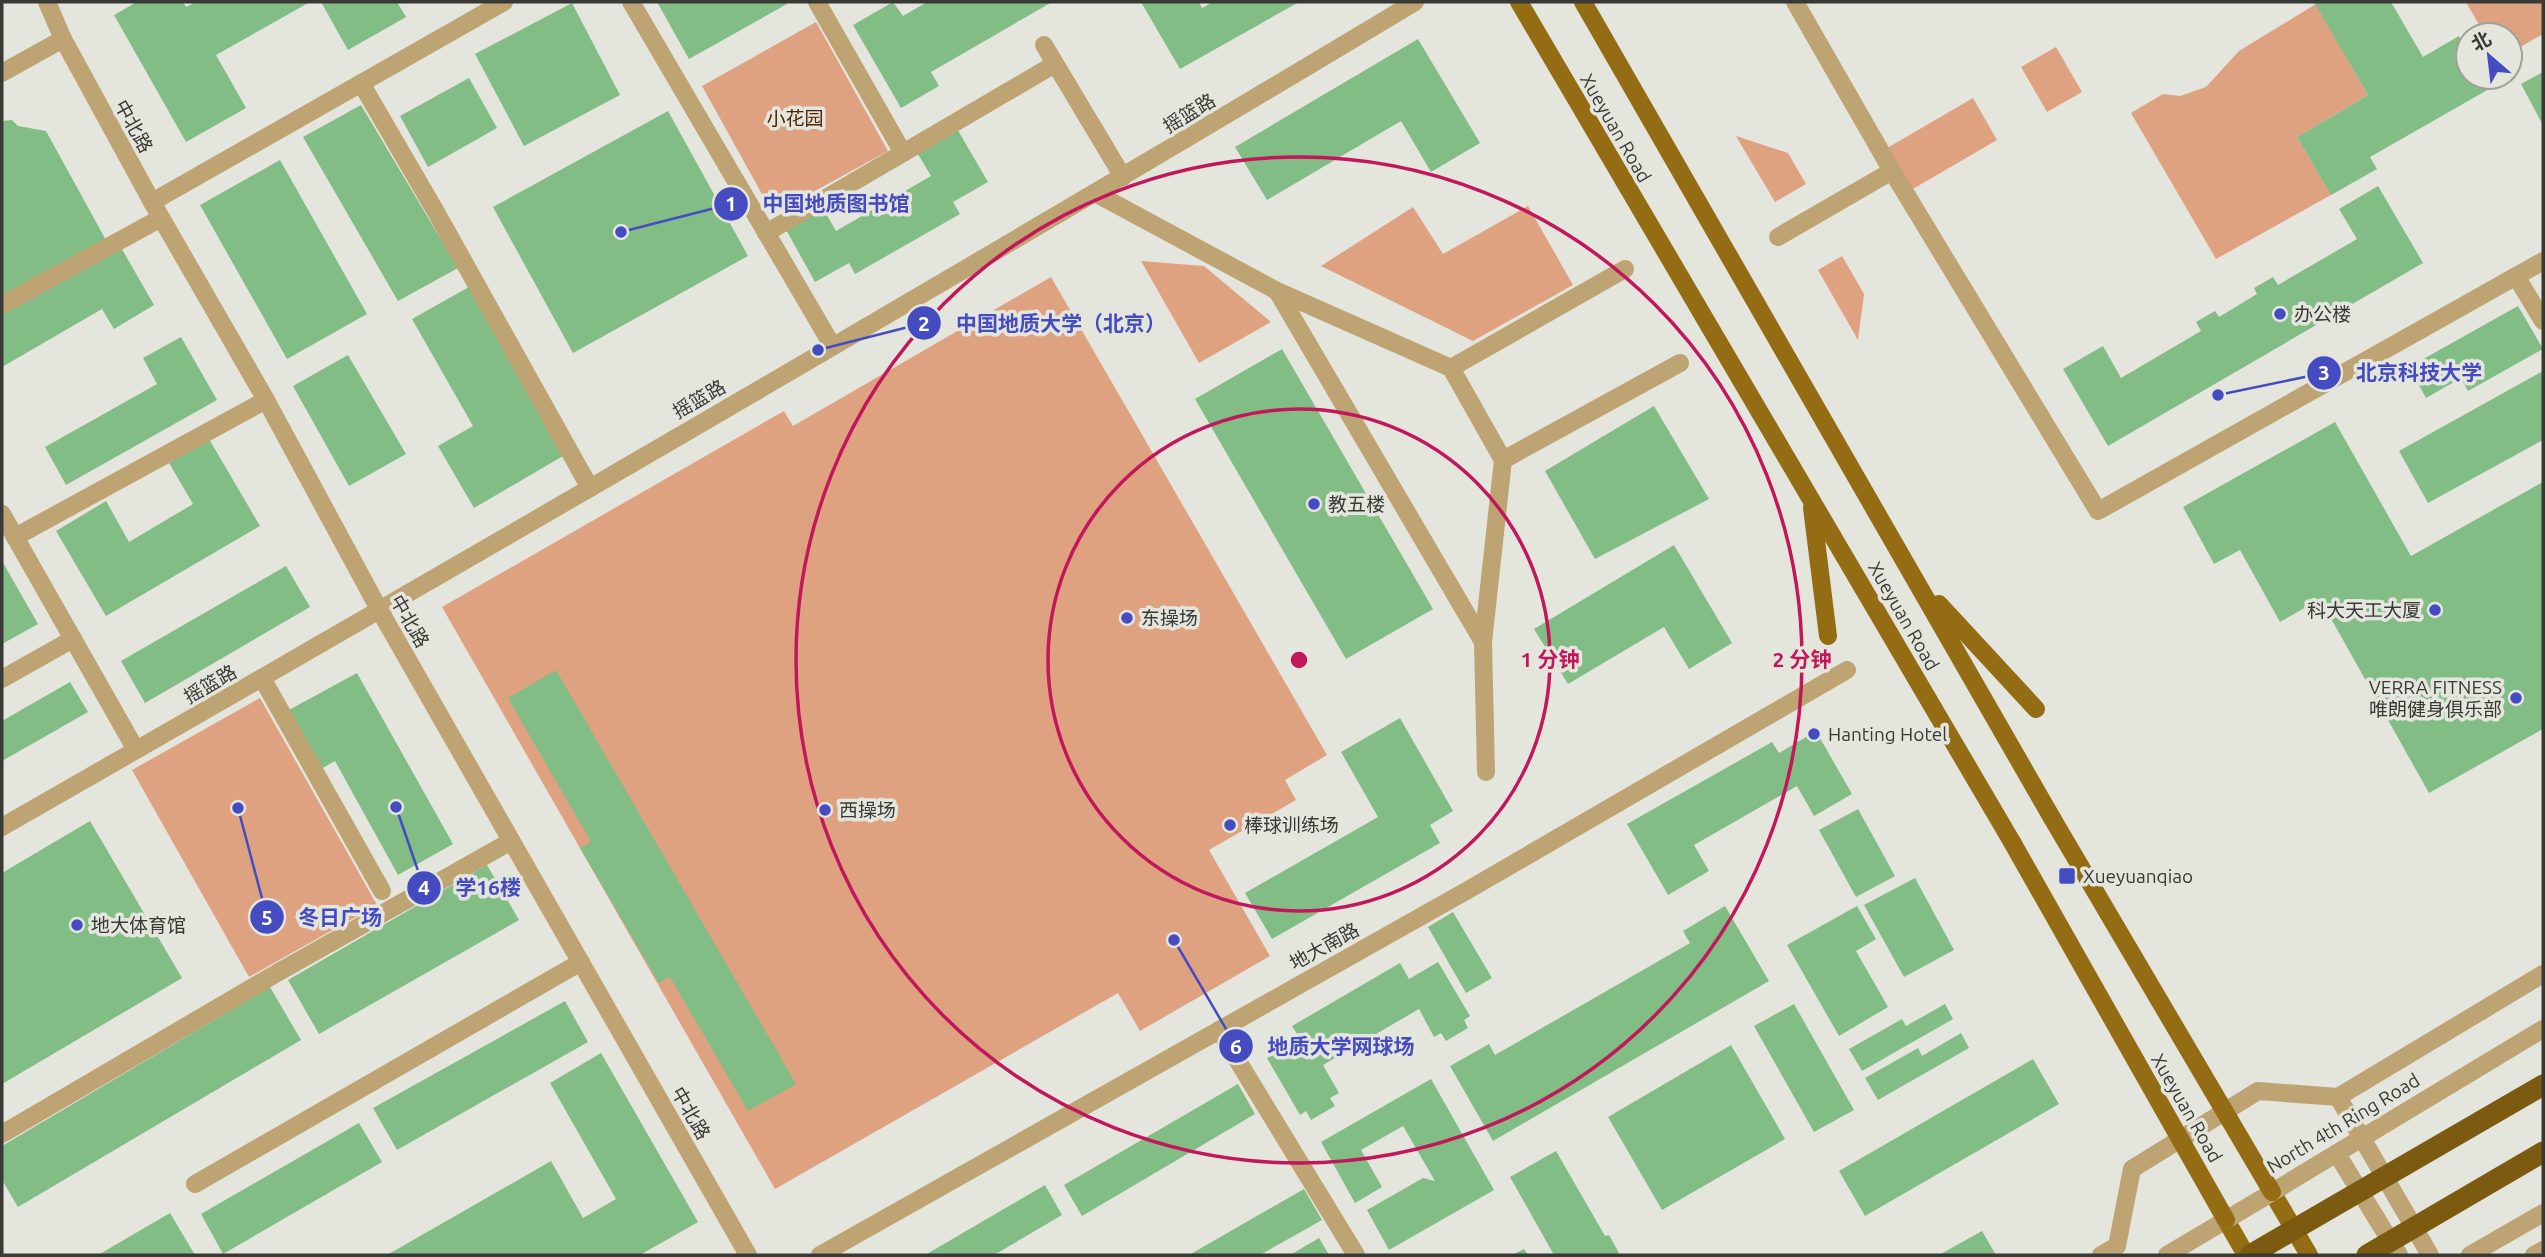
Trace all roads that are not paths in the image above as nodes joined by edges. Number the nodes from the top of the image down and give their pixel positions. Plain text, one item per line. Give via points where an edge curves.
1 (47, 2) edge
2 (504, 2) edge
3 (631, 2) edge
4 (817, 2) edge
5 (1415, 2) edge
6 (1519, 2) edge
7 (1583, 2) edge
8 (1795, 2) edge
9 (63, 39) junction
10 (1044, 45) dead end
11 (1055, 64) junction
12 (2, 73) edge
13 (361, 83) junction
14 (904, 153) junction
15 (1892, 172) junction
16 (1123, 177) junction
17 (1095, 193) junction
18 (157, 210) junction
19 (766, 233) junction
20 (1778, 237) dead end
21 (2543, 261) edge
22 (1625, 269) dead end
23 (2516, 276) junction
24 (1277, 291) junction
25 (2, 305) edge
26 (2543, 321) edge
27 (832, 345) junction
28 (1680, 363) dead end
29 (1451, 368) junction
30 (265, 400) junction
31 (1503, 460) junction
32 (590, 488) junction
33 (1810, 497) junction
34 (2, 514) edge
35 (15, 537) junction
36 (1918, 580) junction
37 (380, 611) junction
38 (1828, 636) dead end
39 (73, 639) junction
40 (1483, 642) junction
41 (1847, 670) dead end
42 (262, 678) junction
43 (2, 679) edge
44 (2036, 709) dead end
45 (136, 750) junction
46 (1486, 772) dead end
47 (2, 827) edge
48 (511, 841) junction
49 (382, 891) dead end
50 (580, 962) junction
51 (2543, 974) edge
52 (2543, 1029) edge
53 (1219, 1030) junction
54 (2543, 1085) edge
55 (2338, 1097) junction
56 (2, 1134) edge
57 (2543, 1152) edge
58 (2337, 1154) junction
59 (195, 1184) dead end
60 (2272, 1192) junction
61 (2543, 1213) edge
62 (2226, 1220) junction
63 (2119, 1250) edge
64 (2543, 1250) edge
65 (2179, 1252) edge
66 (748, 1255) edge
67 (820, 1255) edge
68 (1356, 1255) edge
69 (2101, 1255) edge
70 (2248, 1255) edge
71 (2309, 1255) edge
72 (2367, 1255) edge
73 (2399, 1255) edge
74 (2430, 1255) edge
75 (2470, 1255) edge
76 (2534, 1255) edge

1 - 9 street, 中北路
2 - 13 street
3 - 19 street
4 - 14 street
5 - 16 street, 摇篮路
6 - 33 main road, Xueyuan Road
7 - 36 main road, Xueyuan Road
8 - 15 street
9 - 12 street
9 - 18 street, 中北路
10 - 11 street
11 - 14 street
11 - 16 street
13 - 18 street
13 - 32 street
14 - 19 street
15 - 20 street
15 - 23 street via 2098,510
16 - 17 street, 摇篮路
17 - 24 street
17 - 27 street, 摇篮路
18 - 25 street
18 - 30 street, 中北路
19 - 27 street
21 - 23 street
22 - 29 street
23 - 26 street
24 - 29 street
24 - 40 street
27 - 32 street, 摇篮路
28 - 31 street
29 - 31 street
30 - 35 street
30 - 37 street, 中北路
31 - 40 street
32 - 37 street, 摇篮路
33 - 38 main road
33 - 62 main road, Xueyuan Road, bridge
34 - 35 street
35 - 39 street
36 - 44 main road
36 - 60 main road, Xueyuan Road, bridge
37 - 42 street, 摇篮路
37 - 48 street, 中北路
39 - 43 street
39 - 45 street
40 - 46 street
41 - 53 street, 地大南路
42 - 45 street, 摇篮路
42 - 49 street
45 - 47 street, 摇篮路
48 - 50 street, 中北路
48 - 56 street
50 - 59 street
50 - 66 street, 中北路
51 - 55 street
52 - 58 street, North 4th Ring Road, bridge
53 - 67 street, 地大南路
53 - 68 street
54 - 70 highway, bridge
55 - 63 street via 2258,1091 2132,1169
55 - 74 street
57 - 72 highway, bridge
58 - 60 street, North 4th Ring Road, bridge
58 - 73 street, bridge
60 - 62 street, North 4th Ring Road, bridge
60 - 71 main road, Xueyuan Road
61 - 75 street
62 - 65 street, North 4th Ring Road
62 - 70 main road, Xueyuan Road
63 - 69 street
64 - 76 street

